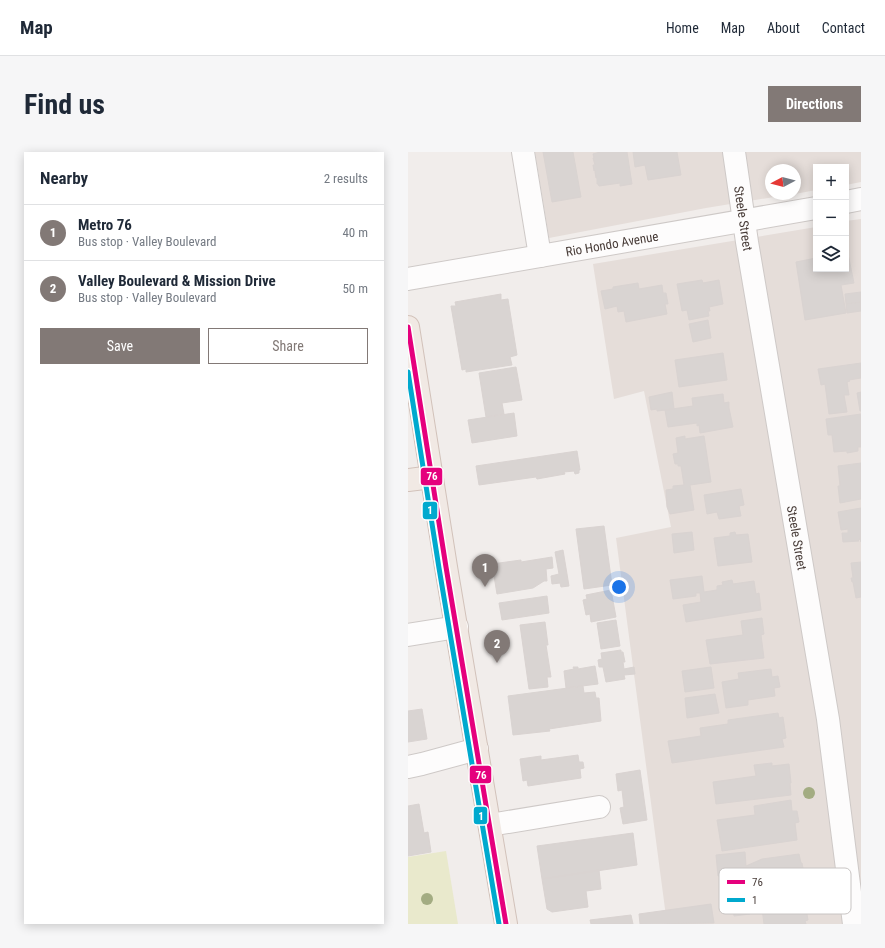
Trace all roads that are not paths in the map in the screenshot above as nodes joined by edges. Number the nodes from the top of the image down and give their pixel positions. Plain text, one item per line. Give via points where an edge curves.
1 (523, 152) edge
2 (734, 152) edge
3 (861, 199) edge
4 (849, 201) edge
5 (813, 208) edge
6 (744, 220) junction
7 (540, 256) junction
8 (408, 279) edge
9 (408, 327) edge
10 (432, 477) junction
11 (408, 480) edge
12 (456, 627) junction
13 (408, 635) edge
14 (477, 749) junction
15 (408, 767) edge
16 (599, 808) dead end
17 (490, 825) junction
18 (847, 868) edge
19 (851, 900) edge
20 (506, 924) edge
21 (854, 924) edge

1 - 7 street
2 - 6 street, Steele Street
3 - 4 street
5 - 6 street, Rio Hondo Avenue
6 - 7 street, Rio Hondo Avenue
6 - 18 street, Steele Street via 828,719
7 - 8 street, Rio Hondo Avenue
9 - 10 main road
10 - 11 main road
10 - 12 main road
12 - 13 street
12 - 14 main road
14 - 15 street
14 - 17 main road
16 - 17 street
17 - 20 main road
19 - 21 street, Steele Street

